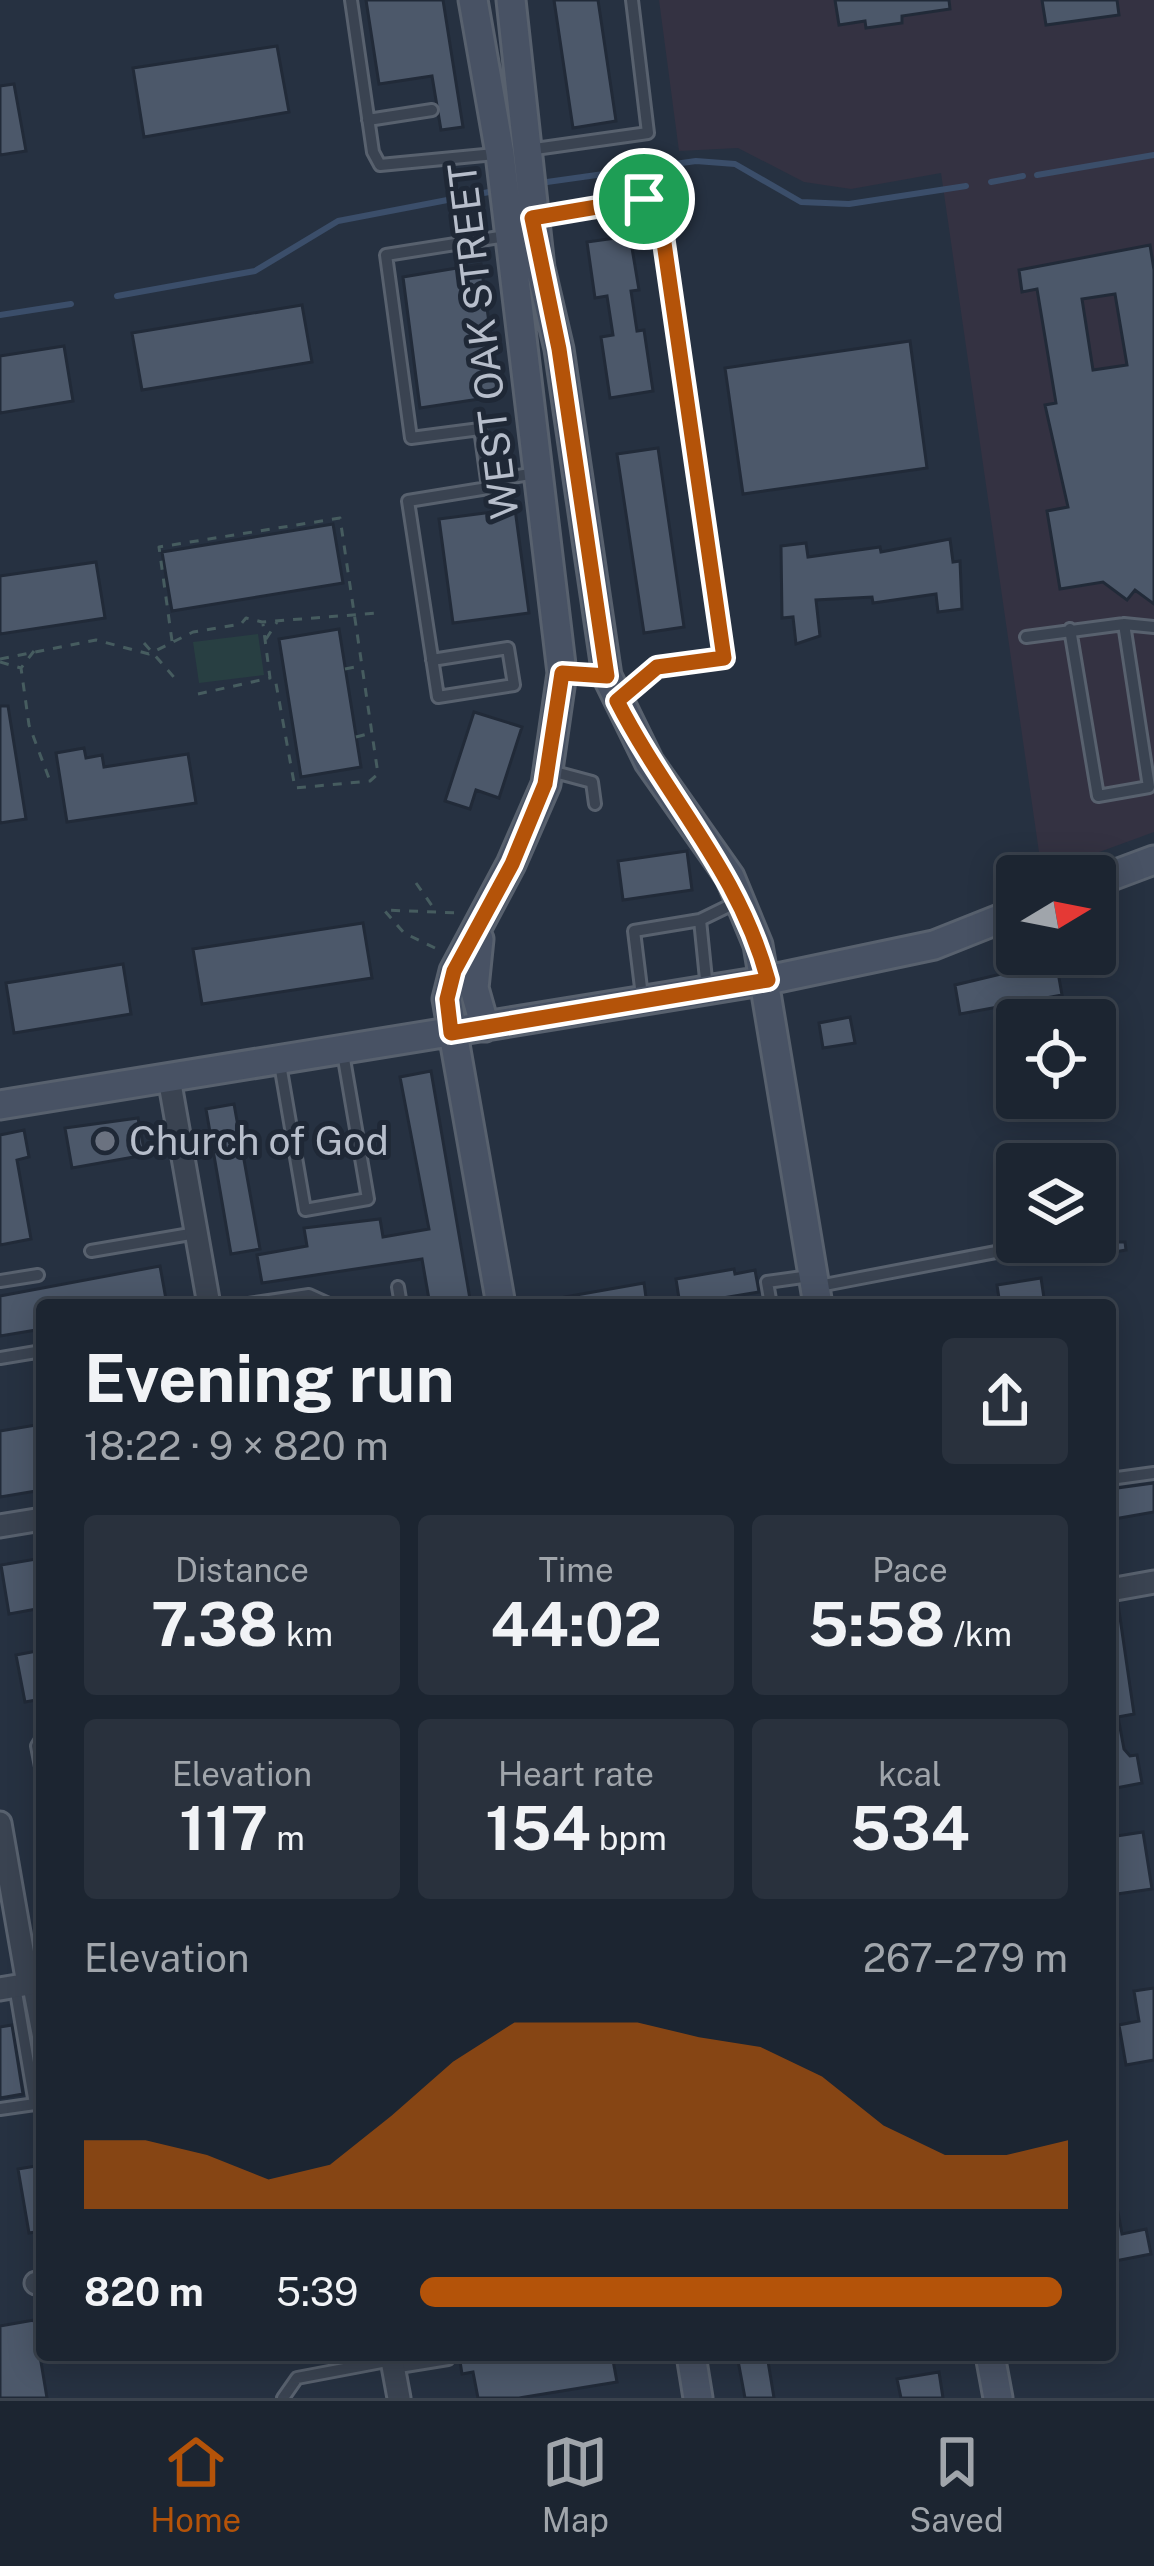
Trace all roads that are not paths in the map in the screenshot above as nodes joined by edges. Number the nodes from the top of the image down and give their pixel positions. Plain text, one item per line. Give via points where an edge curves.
1 (351, 0) edge
2 (473, 0) edge
3 (512, 0) edge
4 (632, 0) edge
5 (432, 110) dead end
6 (368, 119) junction
7 (512, 152) junction
8 (521, 226) junction
9 (536, 472) junction
10 (487, 481) junction
11 (1124, 624) junction
12 (1154, 627) edge
13 (1070, 629) junction
14 (1026, 637) dead end
15 (432, 660) junction
16 (562, 673) junction
17 (612, 688) junction
18 (548, 770) junction
19 (1152, 786) edge
20 (595, 804) dead end
21 (1154, 860) edge
22 (1116, 874) edge
23 (740, 901) junction
24 (475, 919) junction
25 (700, 920) junction
26 (996, 920) edge
27 (768, 980) junction
28 (707, 990) junction
29 (642, 1001) junction
30 (485, 1028) junction
31 (451, 1033) junction
32 (342, 1050) junction
33 (280, 1060) junction
34 (169, 1078) junction
35 (0, 1105) edge
36 (196, 1233) junction
37 (92, 1251) dead end
38 (996, 1252) edge
39 (38, 1275) dead end
40 (0, 1281) edge
41 (398, 1287) dead end
42 (816, 1289) edge
43 (208, 1299) edge
44 (279, 1299) edge
45 (319, 1299) edge
46 (400, 1299) edge
47 (500, 1299) edge
48 (770, 1299) edge
49 (36, 1353) edge
50 (0, 1358) edge
51 (1154, 1473) edge
52 (1116, 1478) edge
53 (36, 1520) edge
54 (0, 1526) edge
55 (1154, 1582) edge
56 (1116, 1589) edge
57 (0, 1823) edge
58 (21, 1985) edge
59 (0, 2109) edge
60 (392, 2361) edge
61 (692, 2361) edge
62 (991, 2361) edge
63 (284, 2398) edge
64 (399, 2398) edge
65 (698, 2398) edge
66 (998, 2398) edge

1 - 6 lane
2 - 7 main road, WEST OAK STREET
3 - 7 main road, WEST OAK STREET
4 - 7 lane via 648,133
5 - 6 lane
6 - 7 lane via 380,165
7 - 8 main road, WEST OAK STREET
8 - 9 main road, WEST OAK STREET
8 - 10 lane via 386,255 411,438 480,429
8 - 17 main road, WEST OAK STREET via 559,349
8 - 17 lane via 644,199 661,222 724,658 657,667
9 - 10 lane
9 - 16 main road, WEST OAK STREET
10 - 15 lane via 488,488 408,501
11 - 12 lane
11 - 13 lane
11 - 19 lane
13 - 14 lane
13 - 19 lane via 1098,796
15 - 15 lane via 438,697 514,685 508,648
16 - 17 main road
16 - 18 main road, WEST OAK STREET
17 - 23 main road, WEST OAK STREET via 649,762
18 - 20 lane via 592,782
18 - 24 main road, WEST OAK STREET
21 - 22 main road
23 - 25 lane
23 - 27 main road, WEST OAK STREET
24 - 30 main road via 474,988
24 - 31 main road via 447,999
25 - 28 lane
25 - 29 lane via 634,932
26 - 27 main road via 934,945
27 - 28 main road
27 - 42 main road, WEST OAK STREET
28 - 29 main road
29 - 30 main road
30 - 31 main road
31 - 32 main road
31 - 47 main road
32 - 33 main road
32 - 33 lane via 368,1199 305,1210
33 - 34 main road
34 - 35 main road
34 - 36 street
36 - 37 lane
36 - 43 street
38 - 42 lane
39 - 40 lane
41 - 46 lane
42 - 48 lane via 767,1282
44 - 45 lane
49 - 50 lane
51 - 52 lane
53 - 54 street
55 - 56 street
57 - 58 street
58 - 59 lane via 35,2104
60 - 63 lane via 297,2378
60 - 64 street
61 - 65 main road
62 - 66 main road

